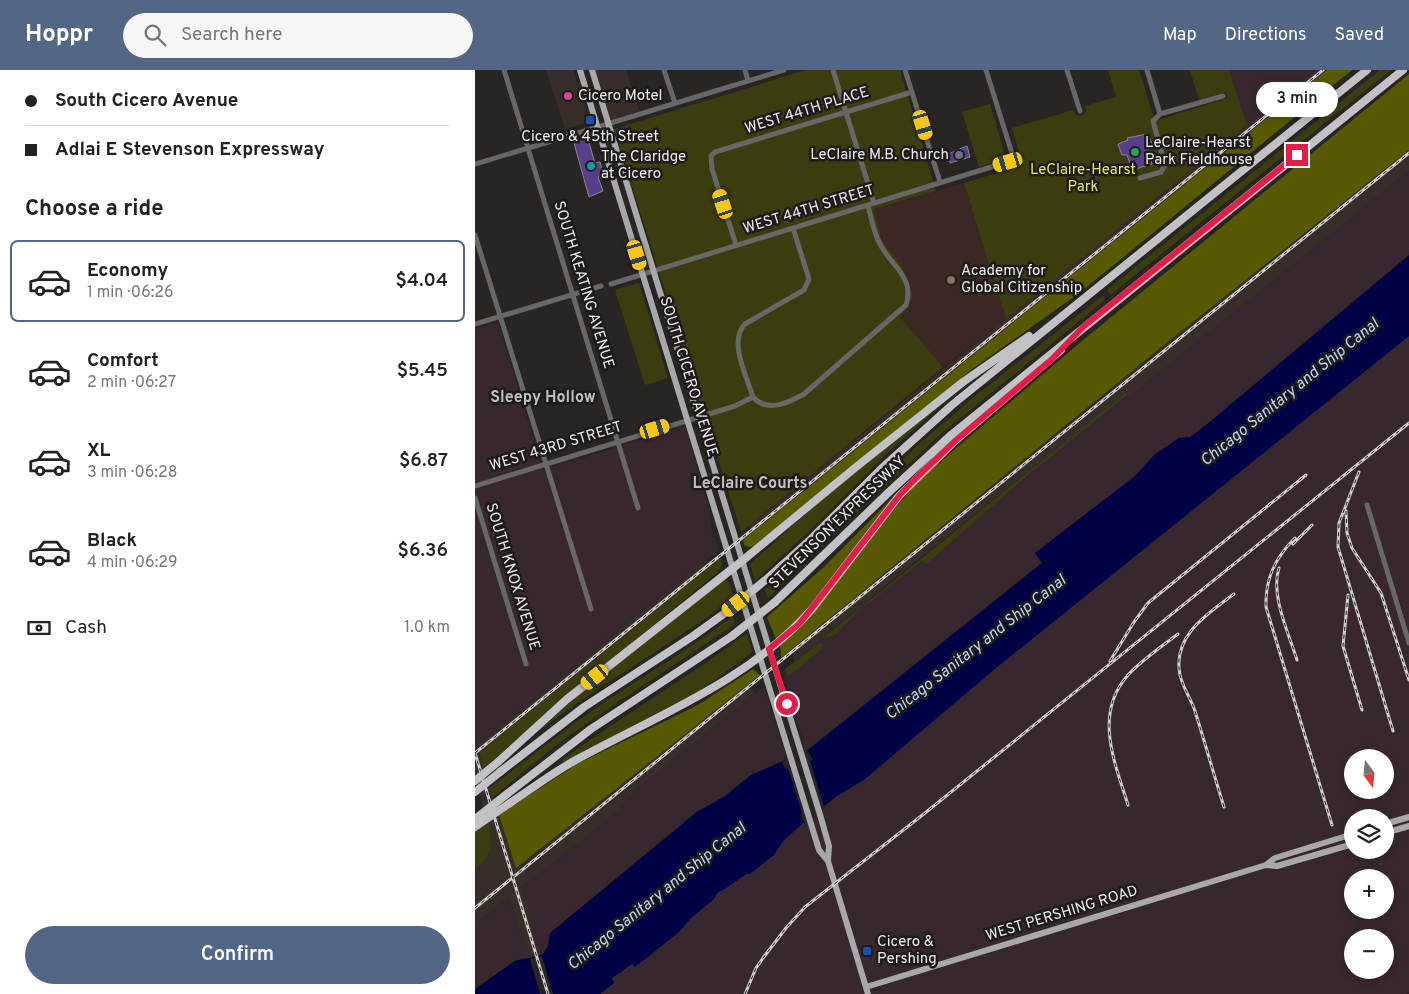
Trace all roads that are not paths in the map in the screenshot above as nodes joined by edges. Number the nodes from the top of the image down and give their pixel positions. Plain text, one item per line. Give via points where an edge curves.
1 (505, 70) edge
2 (580, 70) edge
3 (592, 70) edge
4 (664, 70) edge
5 (745, 70) edge
6 (784, 70) edge
7 (833, 70) edge
8 (905, 70) edge
9 (987, 70) edge
10 (1067, 70) edge
11 (1147, 70) edge
12 (1358, 70) edge
13 (1367, 70) edge
14 (1403, 70) edge
15 (748, 81) junction
16 (912, 92) junction
17 (1223, 96) dead end
18 (675, 103) junction
19 (1321, 107) junction
20 (1079, 109) dead end
21 (846, 112) junction
22 (1160, 114) junction
23 (608, 124) junction
24 (597, 127) junction
25 (565, 137) dead end
26 (555, 140) dead end
27 (529, 148) junction
28 (475, 164) edge
29 (1140, 178) dead end
30 (940, 182) junction
31 (874, 203) junction
32 (868, 205) junction
33 (793, 228) junction
34 (475, 235) edge
35 (736, 245) junction
36 (654, 270) junction
37 (643, 274) junction
38 (611, 284) dead end
39 (601, 286) dead end
40 (573, 295) junction
41 (1065, 313) junction
42 (500, 317) junction
43 (475, 324) edge
44 (1083, 327) junction
45 (753, 397) junction
46 (699, 416) junction
47 (688, 419) junction
48 (617, 441) junction
49 (545, 463) junction
50 (475, 486) edge
51 (475, 498) edge
52 (1367, 505) dead end
53 (639, 508) dead end
54 (743, 560) junction
55 (732, 569) junction
56 (591, 609) dead end
57 (1409, 643) edge
58 (769, 649) junction
59 (759, 656) junction
60 (525, 664) dead end
61 (475, 781) edge
62 (475, 792) edge
63 (1409, 817) edge
64 (475, 819) edge
65 (1394, 822) joint
66 (1409, 826) edge
67 (475, 827) edge
68 (1396, 830) joint
69 (1344, 837) edge
70 (1344, 847) edge
71 (828, 861) junction
72 (1266, 865) junction
73 (866, 987) junction
74 (869, 994) edge

1 - 27 street, SOUTH KEATING AVENUE
2 - 24 main road, SOUTH CICERO AVENUE
3 - 23 main road, SOUTH CICERO AVENUE
4 - 18 street
5 - 15 street
6 - 15 street
7 - 21 street
8 - 16 street
9 - 30 street, WEST 44TH STREET via 1014,160
10 - 20 street
11 - 22 street
12 - 19 highway
13 - 19 highway
14 - 44 highway, STEVENSON EXPRESSWAY
15 - 18 street
16 - 21 street, WEST 44TH PLACE
16 - 30 street
17 - 22 street
18 - 23 street
19 - 41 highway
21 - 31 street
21 - 35 street, WEST 44TH PLACE via 721,150 711,156 712,169
22 - 29 street via 1153,121 1165,166 1161,172
23 - 24 street
23 - 36 main road, SOUTH CICERO AVENUE
24 - 25 street
24 - 37 main road, SOUTH CICERO AVENUE
26 - 27 street
27 - 28 street
27 - 40 street, SOUTH KEATING AVENUE
30 - 31 street, WEST 44TH STREET
31 - 32 street, WEST 44TH STREET
32 - 33 street, WEST 44TH STREET
32 - 45 street via 881,246 901,270 906,283 907,300 902,309 797,398 774,406
33 - 35 street, WEST 44TH STREET
33 - 45 street via 808,284 798,295 745,324 737,337
34 - 42 street
35 - 36 street, WEST 44TH STREET
36 - 37 street, WEST 44TH STREET
36 - 46 main road, SOUTH CICERO AVENUE
37 - 38 street, WEST 44TH STREET
37 - 47 main road, SOUTH CICERO AVENUE
39 - 40 street
40 - 42 street
40 - 48 street, SOUTH KEATING AVENUE
41 - 54 highway via 963,382
41 - 62 highway, STEVENSON EXPRESSWAY, bridge via 922,432 768,578 725,613 584,708
42 - 43 street
42 - 49 street
44 - 58 highway via 1052,359 913,481 799,624
44 - 64 highway, STEVENSON EXPRESSWAY, bridge via 916,466 775,602 732,636 591,729
45 - 46 street, WEST 43RD STREET via 735,406
46 - 47 street, WEST 43RD STREET
46 - 54 main road, SOUTH CICERO AVENUE
47 - 48 street, WEST 43RD STREET
47 - 55 main road, SOUTH CICERO AVENUE
48 - 49 street, WEST 43RD STREET
48 - 53 street, SOUTH KEATING AVENUE
49 - 50 street, WEST 43RD STREET
49 - 56 street
51 - 60 street, SOUTH KNOX AVENUE
52 - 57 street
54 - 55 highway
54 - 58 main road, SOUTH CICERO AVENUE
55 - 59 main road, SOUTH CICERO AVENUE
55 - 61 highway, bridge via 566,700
58 - 59 highway
58 - 71 main road, SOUTH CICERO AVENUE via 829,846
59 - 67 highway, bridge via 701,695 572,762
59 - 71 main road, SOUTH CICERO AVENUE via 819,850
63 - 65 main road
65 - 68 main road
66 - 68 main road
69 - 72 main road, WEST PERSHING ROAD via 1275,858
70 - 72 main road, WEST PERSHING ROAD via 1277,866
71 - 73 main road, SOUTH CICERO AVENUE
72 - 73 main road, WEST PERSHING ROAD
73 - 74 main road, SOUTH CICERO AVENUE

